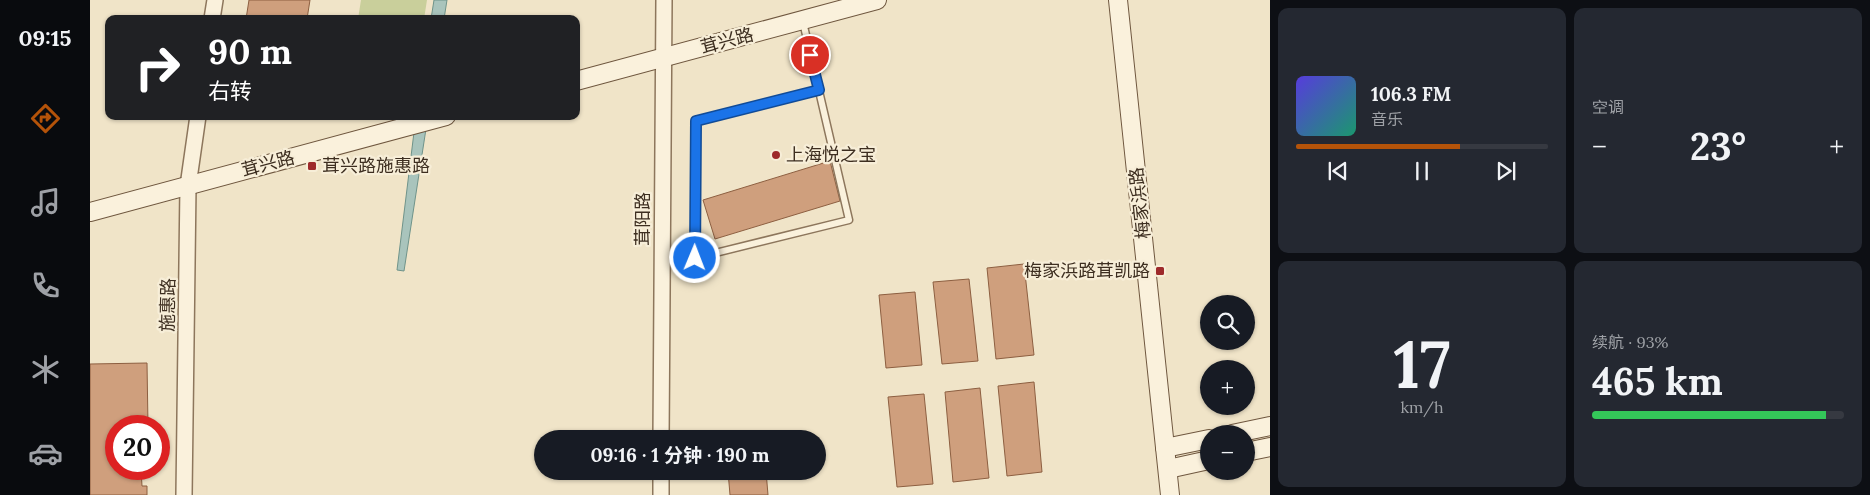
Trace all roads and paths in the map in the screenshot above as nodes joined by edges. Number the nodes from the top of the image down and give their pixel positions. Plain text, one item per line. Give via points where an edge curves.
1 (214, 0) edge
2 (664, 0) edge
3 (877, 0) edge
4 (1118, 0) edge
5 (212, 15) edge
6 (802, 20) junction
7 (663, 58) junction
8 (580, 80) edge
9 (819, 90) junction
10 (197, 120) edge
11 (432, 120) edge
12 (188, 186) junction
13 (90, 212) edge
14 (1270, 426) edge
15 (1255, 429) edge
16 (661, 430) edge
17 (1200, 441) edge
18 (1270, 447) edge
19 (1165, 448) junction
20 (1255, 450) edge
21 (1200, 462) edge
22 (1168, 469) junction
23 (661, 480) edge
24 (184, 495) edge
25 (661, 495) edge
26 (1170, 495) edge

1 - 5 street
2 - 7 street, 茸阳路
3 - 6 main road, 茸兴路
4 - 19 main road, 梅家浜路
6 - 7 main road, 茸兴路
6 - 9 lane
7 - 8 main road, 茸兴路
7 - 16 street, 茸阳路
9 - 9 lane via 850,220 695,258 696,121
10 - 12 street, 施惠路
11 - 12 main road, 茸兴路
12 - 13 main road, 茸兴路
12 - 24 street, 施惠路
14 - 15 main road
17 - 19 main road
18 - 20 main road
19 - 22 main road, 梅家浜路
21 - 22 main road
22 - 26 main road, 梅家浜路
23 - 25 street

